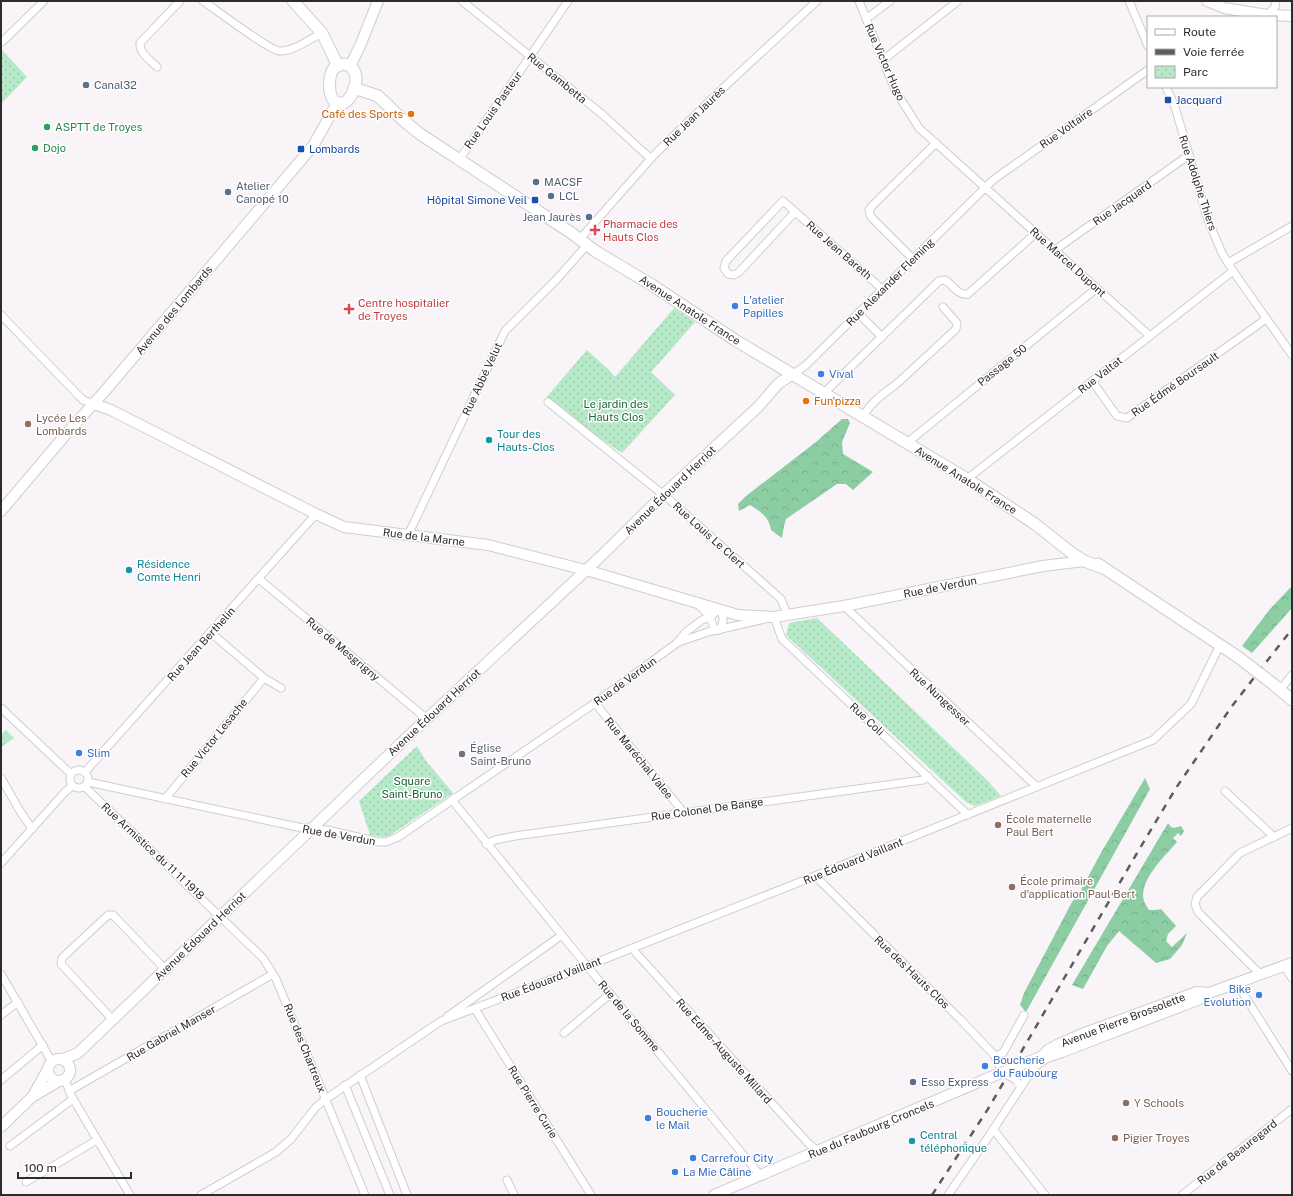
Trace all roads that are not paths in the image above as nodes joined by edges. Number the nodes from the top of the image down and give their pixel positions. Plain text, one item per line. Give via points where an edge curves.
1 (44, 1) edge
2 (180, 1) edge
3 (203, 1) edge
4 (294, 1) edge
5 (378, 1) edge
6 (462, 1) edge
7 (568, 1) edge
8 (817, 1) edge
9 (859, 1) edge
10 (890, 1) edge
11 (958, 1) edge
12 (1129, 1) edge
13 (1207, 1) edge
14 (1276, 1) edge
15 (1268, 15) junction
16 (1292, 16) edge
17 (866, 19) junction
18 (322, 33) junction
19 (2, 42) edge
20 (1147, 44) edge
21 (530, 57) junction
22 (883, 60) junction
23 (338, 66) junction
24 (350, 66) junction
25 (157, 67) dead end
26 (1147, 71) edge
27 (354, 88) junction
28 (1166, 88) edge
29 (337, 103) junction
30 (936, 143) junction
31 (1189, 156) junction
32 (650, 158) junction
33 (459, 160) junction
34 (985, 188) junction
35 (795, 212) junction
36 (1292, 226) edge
37 (1036, 233) junction
38 (584, 242) junction
39 (1055, 250) junction
40 (913, 259) junction
41 (1228, 263) junction
42 (1232, 271) junction
43 (882, 288) junction
44 (1097, 288) junction
45 (942, 307) dead end
46 (858, 313) junction
47 (1, 315) edge
48 (1266, 319) junction
49 (882, 336) junction
50 (1150, 336) junction
51 (1292, 355) edge
52 (793, 374) junction
53 (1092, 381) junction
54 (824, 393) junction
55 (548, 402) dead end
56 (94, 404) junction
57 (863, 416) junction
58 (907, 443) junction
59 (967, 479) junction
60 (663, 495) junction
61 (1, 511) edge
62 (316, 514) junction
63 (408, 535) junction
64 (1080, 556) junction
65 (585, 570) junction
66 (259, 579) junction
67 (697, 603) junction
68 (844, 606) junction
69 (719, 609) junction
70 (787, 614) junction
71 (710, 617) junction
72 (774, 617) junction
73 (719, 630) junction
74 (211, 633) junction
75 (677, 642) junction
76 (1220, 645) junction
77 (1292, 675) edge
78 (264, 678) junction
79 (281, 688) dead end
80 (1285, 692) edge
81 (595, 703) junction
82 (1, 708) edge
83 (427, 719) junction
84 (85, 772) junction
85 (71, 774) junction
86 (928, 776) junction
87 (1, 778) edge
88 (86, 785) junction
89 (72, 786) junction
90 (1037, 787) junction
91 (1225, 791) dead end
92 (165, 799) junction
93 (452, 800) junction
94 (684, 812) junction
95 (968, 815) junction
96 (1292, 828) edge
97 (32, 829) junction
98 (312, 829) junction
99 (1274, 837) junction
100 (486, 844) junction
101 (1, 863) edge
102 (815, 876) junction
103 (221, 916) junction
104 (562, 935) junction
105 (633, 948) junction
106 (1288, 964) edge
107 (587, 966) junction
108 (165, 969) junction
109 (273, 974) junction
110 (1262, 974) junction
111 (1, 975) edge
112 (1292, 978) edge
113 (1236, 982) junction
114 (610, 994) junction
115 (18, 1002) junction
116 (475, 1008) junction
117 (1, 1015) edge
118 (1024, 1015) dead end
119 (113, 1020) junction
120 (441, 1021) junction
121 (564, 1033) dead end
122 (43, 1045) junction
123 (78, 1054) junction
124 (1044, 1057) junction
125 (996, 1059) junction
126 (63, 1060) junction
127 (1028, 1062) joint
128 (50, 1065) junction
129 (1013, 1068) junction
130 (1292, 1071) edge
131 (1002, 1072) junction
132 (360, 1075) junction
133 (65, 1078) junction
134 (1, 1080) edge
135 (1021, 1082) junction
136 (345, 1085) junction
137 (69, 1091) junction
138 (32, 1097) junction
139 (326, 1098) junction
140 (73, 1099) junction
141 (1292, 1109) edge
142 (1, 1127) edge
143 (993, 1129) junction
144 (97, 1140) junction
145 (10, 1146) dead end
146 (818, 1152) junction
147 (760, 1175) junction
148 (506, 1180) dead end
149 (26, 1182) dead end
150 (130, 1195) edge
151 (201, 1195) edge
152 (364, 1195) edge
153 (390, 1195) edge
154 (407, 1195) edge
155 (514, 1195) edge
156 (591, 1195) edge
157 (714, 1195) edge
158 (948, 1195) edge
159 (1045, 1195) edge
160 (1182, 1195) edge

1 - 19 street
2 - 25 street via 140,43 142,54
3 - 18 street via 277,51 294,47
4 - 18 main road
5 - 24 street
6 - 21 street, Rue Gambetta
7 - 21 street, Rue Louis Pasteur
8 - 32 street, Rue Jean Jaurès
9 - 17 street, Rue Victor Hugo
10 - 17 street
11 - 22 street
12 - 20 street
13 - 15 street via 1224,8
14 - 15 street via 1275,7
15 - 16 street
17 - 22 street, Rue Victor Hugo
18 - 23 main road
21 - 32 street, Rue Gambetta via 603,115
21 - 33 street, Rue Louis Pasteur
22 - 30 street, Rue Victor Hugo via 906,110 919,128
23 - 24 main road
23 - 29 main road via 332,72 329,92
24 - 27 main road via 355,74
26 - 34 street, Rue Voltaire
27 - 29 main road via 347,102
27 - 33 main road, Avenue Anatole France via 378,96 420,134
28 - 31 street, Rue Adolphe Thiers via 1176,107
29 - 56 street, Avenue des Lombards via 313,146
30 - 34 street, Rue Victor Hugo
30 - 40 street via 869,210 871,218
31 - 39 street, Rue Jacquard
31 - 41 street, Rue Adolphe Thiers via 1208,220
32 - 38 street, Rue Jean Jaurès
33 - 38 main road, Avenue Anatole France
34 - 37 street, Rue Marcel Dupont
34 - 40 street, Rue Alexander Fleming
35 - 35 street, Rue Jean Bareth via 783,201 726,261 724,268 728,274 734,275 739,272
35 - 43 street, Rue Jean Bareth
36 - 41 street
37 - 39 street, Rue Marcel Dupont
37 - 49 street via 968,294 959,293 945,280 939,281
38 - 52 main road, Avenue Anatole France via 735,340
38 - 63 street, Rue Abbé Velut via 557,279 505,331
39 - 44 street, Rue Marcel Dupont
40 - 43 street, Rue Alexander Fleming
41 - 42 street, Rue Adolphe Thiers
42 - 48 street, Rue Adolphe Thiers
42 - 50 street, Rue Valtat
43 - 46 street, Rue Alexander Fleming
44 - 50 street, Rue Marcel Dupont
44 - 58 street, Passage 50
45 - 57 street via 957,323 956,329 871,404
46 - 49 street
46 - 52 street, Rue Alexander Fleming via 805,366
47 - 56 street via 83,400
48 - 51 street, Rue Adolphe Thiers
48 - 53 street, Rue Édmé Boursault via 1127,418 1117,416
49 - 54 street
50 - 53 street, Rue Valtat
52 - 54 main road, Avenue Anatole France
52 - 60 street, Avenue Édouard Herriot via 779,384
53 - 59 street, Rue Valtat
54 - 57 main road, Avenue Anatole France
55 - 60 street, Rue Louis Le Clert
56 - 61 street, Avenue des Lombards
56 - 62 street, Rue de la Marne via 111,410
57 - 58 main road, Avenue Anatole France
58 - 59 main road, Avenue Anatole France
59 - 64 main road, Avenue Anatole France via 1035,524 1068,542
60 - 65 street, Avenue Édouard Herriot
60 - 70 street, Rue Louis Le Clert via 781,599
62 - 63 street, Rue de la Marne via 344,527
62 - 66 street, Rue Jean Berthelin
63 - 65 street, Rue de la Marne via 488,545
64 - 68 street, Rue de Verdun via 1043,566
64 - 76 main road, Avenue Anatole France via 1103,568
65 - 67 street, Rue de la Marne
65 - 83 street, Avenue Édouard Herriot
66 - 74 street, Rue Jean Berthelin
66 - 83 street, Rue de Mesgrigny
67 - 69 street, Rue de la Marne
67 - 71 street
68 - 70 street, Rue de Verdun
68 - 90 street, Rue Nungesser
69 - 71 street, Rue de Verdun
69 - 72 street, Rue de la Marne via 738,615
69 - 73 street via 724,623
70 - 72 street, Rue de Verdun
71 - 73 street via 714,628
71 - 75 street, Rue de Verdun via 686,632
72 - 73 street, Rue de Verdun
72 - 86 street, Rue Coli via 782,639
73 - 75 street, Rue de Verdun
74 - 78 street
74 - 84 street, Rue Jean Berthelin
75 - 81 street, Rue de Verdun
76 - 80 main road, Avenue Anatole France, bridge
76 - 90 street, Rue Édouard Vaillant via 1191,704 1154,740
77 - 80 street
78 - 79 street
78 - 92 street, Rue Victor Lesache
81 - 93 street, Rue de Verdun
81 - 94 street, Rue Maréchal Valee
82 - 85 street
83 - 98 street, Avenue Édouard Herriot
84 - 85 street via 79,770
84 - 88 street via 88,777
85 - 89 street via 69,778
86 - 94 street, Rue Colonel De Bange via 923,780
86 - 95 street, Rue Coli
87 - 97 street
88 - 89 street via 80,789
88 - 92 street, Rue de Verdun
88 - 103 street, Rue Armistice du 11 11 1918
89 - 97 street
90 - 95 street, Rue Édouard Vaillant
91 - 99 street
92 - 98 street, Rue de Verdun
93 - 98 street, Rue de Verdun via 398,837 386,842
93 - 100 street, Rue de la Somme
94 - 100 street, Rue Colonel De Bange via 515,836
95 - 102 street, Rue Édouard Vaillant
96 - 99 street
97 - 101 street
98 - 103 street, Avenue Édouard Herriot
99 - 110 street via 1240,853 1198,897 1195,904 1198,912
100 - 104 street, Rue de la Somme
102 - 105 street, Rue Édouard Vaillant
102 - 125 street, Rue des Hauts Clos via 961,1020
103 - 108 street, Avenue Édouard Herriot
103 - 109 street, Rue des Chartreux via 263,958
104 - 107 street, Rue de la Somme
104 - 120 street, Rue Édouard Vaillant
105 - 107 street, Rue Édouard Vaillant
105 - 146 street, Rue Edme-Auguste Millard
106 - 110 street, Avenue Pierre Brossolette
106 - 112 street
107 - 114 street, Rue de la Somme
107 - 116 street, Rue Édouard Vaillant
108 - 119 street, Avenue Édouard Herriot
108 - 119 street via 113,915 108,915 62,958 61,964
109 - 137 street, Rue Gabriel Manser
109 - 139 street, Rue des Chartreux
110 - 113 street, Avenue Pierre Brossolette
111 - 115 street
113 - 124 street, Avenue Pierre Brossolette via 1209,993 1197,992 1082,1034 1053,1047
113 - 130 street
114 - 121 street
114 - 147 street, Rue de la Somme
115 - 117 street
115 - 122 street
116 - 120 street, Rue Édouard Vaillant
116 - 156 street, Rue Pierre Curie
118 - 125 street via 1003,1053
119 - 123 street, Avenue Édouard Herriot
120 - 132 street, Rue Édouard Vaillant
122 - 128 street
122 - 134 street
123 - 126 street, Avenue Édouard Herriot
123 - 133 street, Avenue Édouard Herriot
124 - 127 street, Avenue Pierre Brossolette
124 - 135 street via 1045,1060 1034,1067
125 - 131 street, Rue des Hauts Clos
126 - 128 street via 57,1059
126 - 133 street via 70,1066
127 - 129 street, Rue du Faubourg Croncels, bridge
128 - 133 street via 52,1079
128 - 138 street
129 - 131 street, Rue du Faubourg Croncels, bridge
129 - 135 street, bridge
131 - 135 street, bridge
131 - 146 street, Rue du Faubourg Croncels, bridge
132 - 136 street, Rue Édouard Vaillant
132 - 154 street
133 - 137 street
133 - 138 street
135 - 143 street
136 - 139 street, Rue Édouard Vaillant
136 - 153 street
137 - 140 street
138 - 142 street
139 - 151 street, Rue Édouard Vaillant via 291,1139 276,1152
139 - 152 street, Rue des Chartreux
140 - 144 street
140 - 145 street
141 - 160 street, Rue de Beauregard
143 - 158 street
143 - 159 street
144 - 149 street
144 - 150 street
146 - 147 street, Rue du Faubourg Croncels
147 - 157 street, Rue du Faubourg Croncels
148 - 155 street

